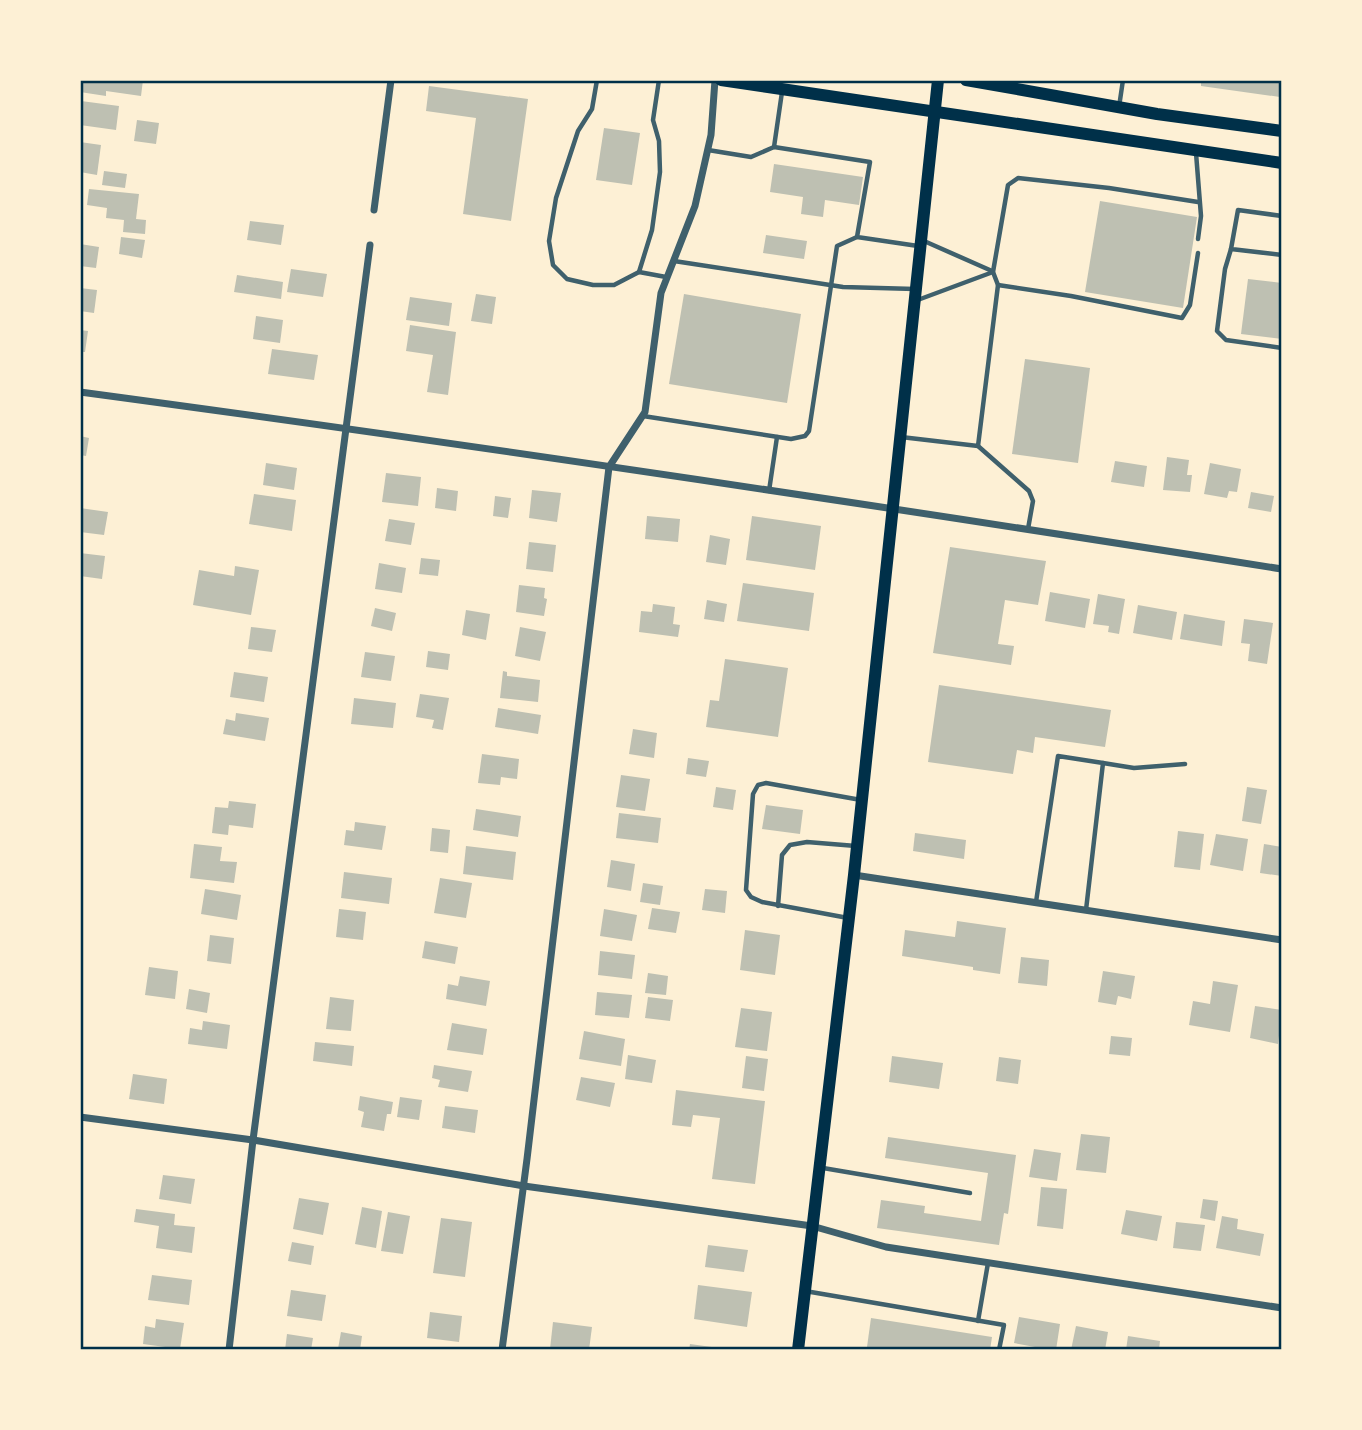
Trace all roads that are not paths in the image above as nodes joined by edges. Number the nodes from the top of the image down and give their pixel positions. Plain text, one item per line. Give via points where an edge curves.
1 (391, 80) edge
2 (597, 80) edge
3 (659, 80) edge
4 (715, 80) edge
5 (721, 80) edge
6 (938, 80) edge
7 (966, 80) edge
8 (1123, 80) edge
9 (783, 90) junction
10 (1119, 108) junction
11 (934, 113) junction
12 (1282, 131) edge
13 (774, 147) junction
14 (708, 150) junction
15 (1196, 151) junction
16 (1282, 163) edge
17 (1198, 202) junction
18 (374, 210) dead end
19 (1282, 216) edge
20 (858, 237) junction
21 (1198, 239) dead end
22 (921, 243) junction
23 (370, 245) dead end
24 (1231, 250) junction
25 (1198, 253) dead end
26 (1282, 254) edge
27 (674, 261) junction
28 (639, 272) junction
29 (993, 272) junction
30 (667, 277) junction
31 (832, 285) junction
32 (998, 285) junction
33 (915, 295) junction
34 (1282, 348) edge
35 (80, 392) edge
36 (642, 416) junction
37 (347, 428) junction
38 (777, 437) junction
39 (901, 437) junction
40 (978, 446) junction
41 (609, 467) junction
42 (769, 491) junction
43 (893, 509) junction
44 (1028, 529) junction
45 (1282, 569) edge
46 (1103, 763) junction
47 (1185, 764) dead end
48 (862, 800) junction
49 (857, 846) junction
50 (854, 875) junction
51 (1036, 902) junction
52 (778, 906) junction
53 (1086, 910) junction
54 (849, 918) junction
55 (1282, 940) edge
56 (80, 1117) edge
57 (253, 1140) junction
58 (818, 1168) junction
59 (524, 1186) junction
60 (970, 1193) dead end
61 (811, 1226) junction
62 (988, 1262) junction
63 (804, 1291) junction
64 (1282, 1308) edge
65 (978, 1321) junction
66 (229, 1349) edge
67 (502, 1349) edge
68 (798, 1349) edge
69 (999, 1349) edge

1 - 18 street
2 - 28 lane via 592,109 578,131 556,198 549,241 553,265 567,279 593,285 614,285
3 - 28 lane via 653,120 660,172 652,230
4 - 14 street
5 - 9 main road
6 - 11 main road
7 - 10 main road
8 - 10 lane
9 - 11 main road
9 - 13 lane
10 - 12 main road
11 - 15 main road
11 - 22 main road
13 - 14 lane via 751,157
13 - 20 lane via 870,162
14 - 27 street via 695,206
15 - 16 main road
15 - 17 lane
17 - 21 lane
17 - 29 lane via 1018,178 1008,185
19 - 24 lane via 1238,210
20 - 22 lane
20 - 31 lane via 837,246
22 - 29 lane
22 - 33 main road
23 - 37 street
24 - 26 lane
24 - 34 lane via 1217,331 1226,340
25 - 32 lane via 1191,305 1182,318
27 - 30 street
27 - 31 lane
28 - 30 lane
29 - 32 lane
29 - 33 lane
30 - 36 street
31 - 33 lane
31 - 38 lane via 809,431 791,439
32 - 40 lane
33 - 39 main road
35 - 37 street
36 - 38 lane
36 - 41 street
37 - 41 street
37 - 57 street
38 - 42 lane
39 - 40 lane
39 - 43 main road
40 - 44 lane via 1028,491 1033,501
41 - 42 street
41 - 59 street
42 - 43 street
43 - 44 street
43 - 48 main road
44 - 45 street
46 - 47 lane via 1133,768
46 - 51 lane via 1058,756
46 - 53 lane
48 - 49 main road
48 - 52 lane via 787,785 758,785 753,794 746,890 751,897
49 - 50 main road
49 - 52 lane via 790,845 782,855
50 - 51 street
50 - 54 main road
51 - 53 street
52 - 54 lane
53 - 55 street
54 - 58 main road
56 - 57 street
57 - 59 street
57 - 66 street
58 - 60 lane
58 - 61 main road
59 - 61 street
59 - 67 street
61 - 62 street via 886,1247
61 - 63 main road
62 - 64 street
62 - 65 lane
63 - 65 lane
63 - 68 main road
65 - 69 lane via 1004,1325

